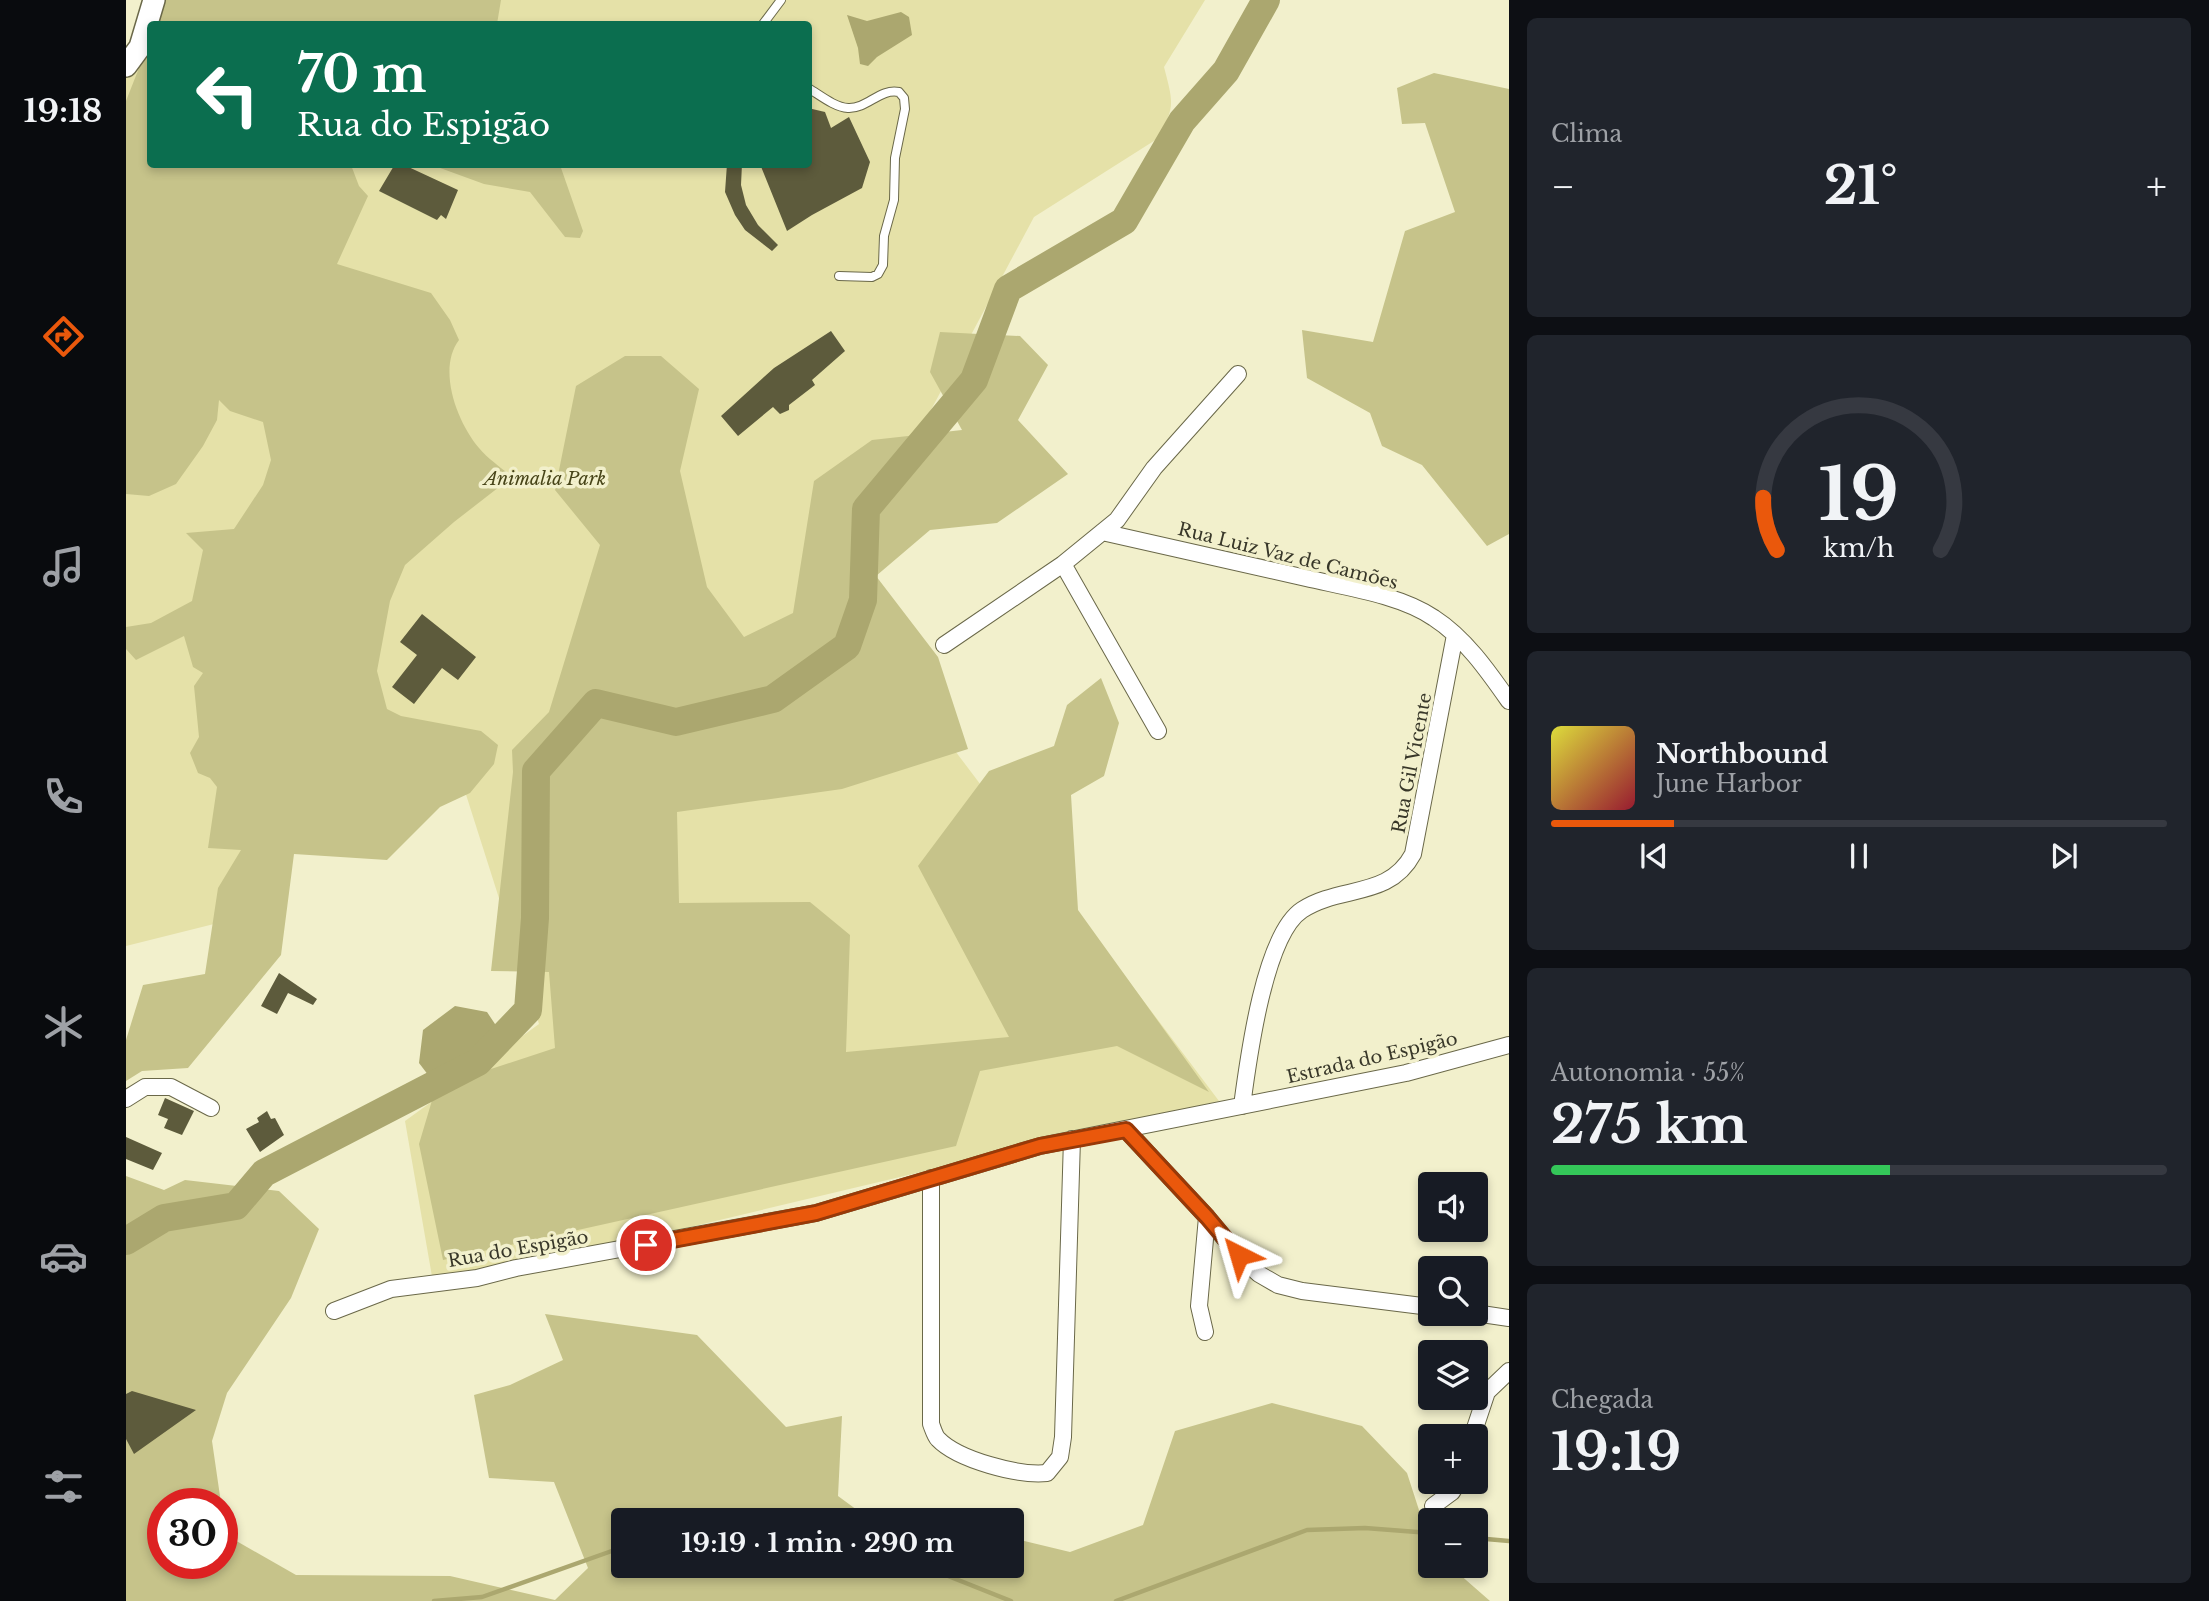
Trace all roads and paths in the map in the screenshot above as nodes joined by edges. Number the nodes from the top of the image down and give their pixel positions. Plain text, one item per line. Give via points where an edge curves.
1 (155, 0) edge
2 (781, 0) edge
3 (148, 21) edge
4 (766, 21) edge
5 (147, 25) edge
6 (126, 66) edge
7 (812, 90) edge
8 (839, 276) dead end
9 (1238, 374) dead end
10 (1102, 532) junction
11 (1063, 564) junction
12 (1455, 635) junction
13 (944, 645) dead end
14 (1509, 701) edge
15 (1158, 731) dead end
16 (1509, 1045) edge
17 (126, 1099) edge
18 (1242, 1106) junction
19 (211, 1108) dead end
20 (1126, 1130) junction
21 (1072, 1139) junction
22 (932, 1178) junction
23 (1207, 1217) junction
24 (1418, 1306) edge
25 (334, 1311) dead end
26 (1488, 1315) edge
27 (1509, 1318) edge
28 (1205, 1332) dead end
29 (1509, 1371) edge
30 (1476, 1424) edge
31 (1449, 1494) edge
32 (1433, 1506) dead end

1 - 3 street
2 - 4 lane
5 - 6 street via 140,47
7 - 8 lane via 847,108 890,90 904,98 883,265 872,277
9 - 10 street via 1154,468 1124,512
10 - 11 street
10 - 12 street, Rua Luiz Vaz de Camões via 1390,599 1433,617
11 - 13 street
11 - 15 street
12 - 14 street, Rua Luiz Vaz de Camões
12 - 18 street, Rua Gil Vicente via 1413,854 1393,879 1309,906 1282,932 1265,983
16 - 18 street, Estrada do Espigão via 1406,1073
17 - 19 street via 145,1087 171,1087
18 - 20 street, Rua do Espigão
20 - 21 street, Rua do Espigão
20 - 23 street
21 - 22 street, Rua do Espigão
21 - 22 street via 1063,1437 1060,1457 1047,1473 1021,1473 961,1455 937,1438 931,1424
22 - 25 street, Rua do Espigão via 816,1213 477,1278 391,1289
23 - 24 street via 1239,1255 1278,1285
23 - 28 street via 1199,1306
26 - 27 street
29 - 30 street via 1487,1392
31 - 32 street

